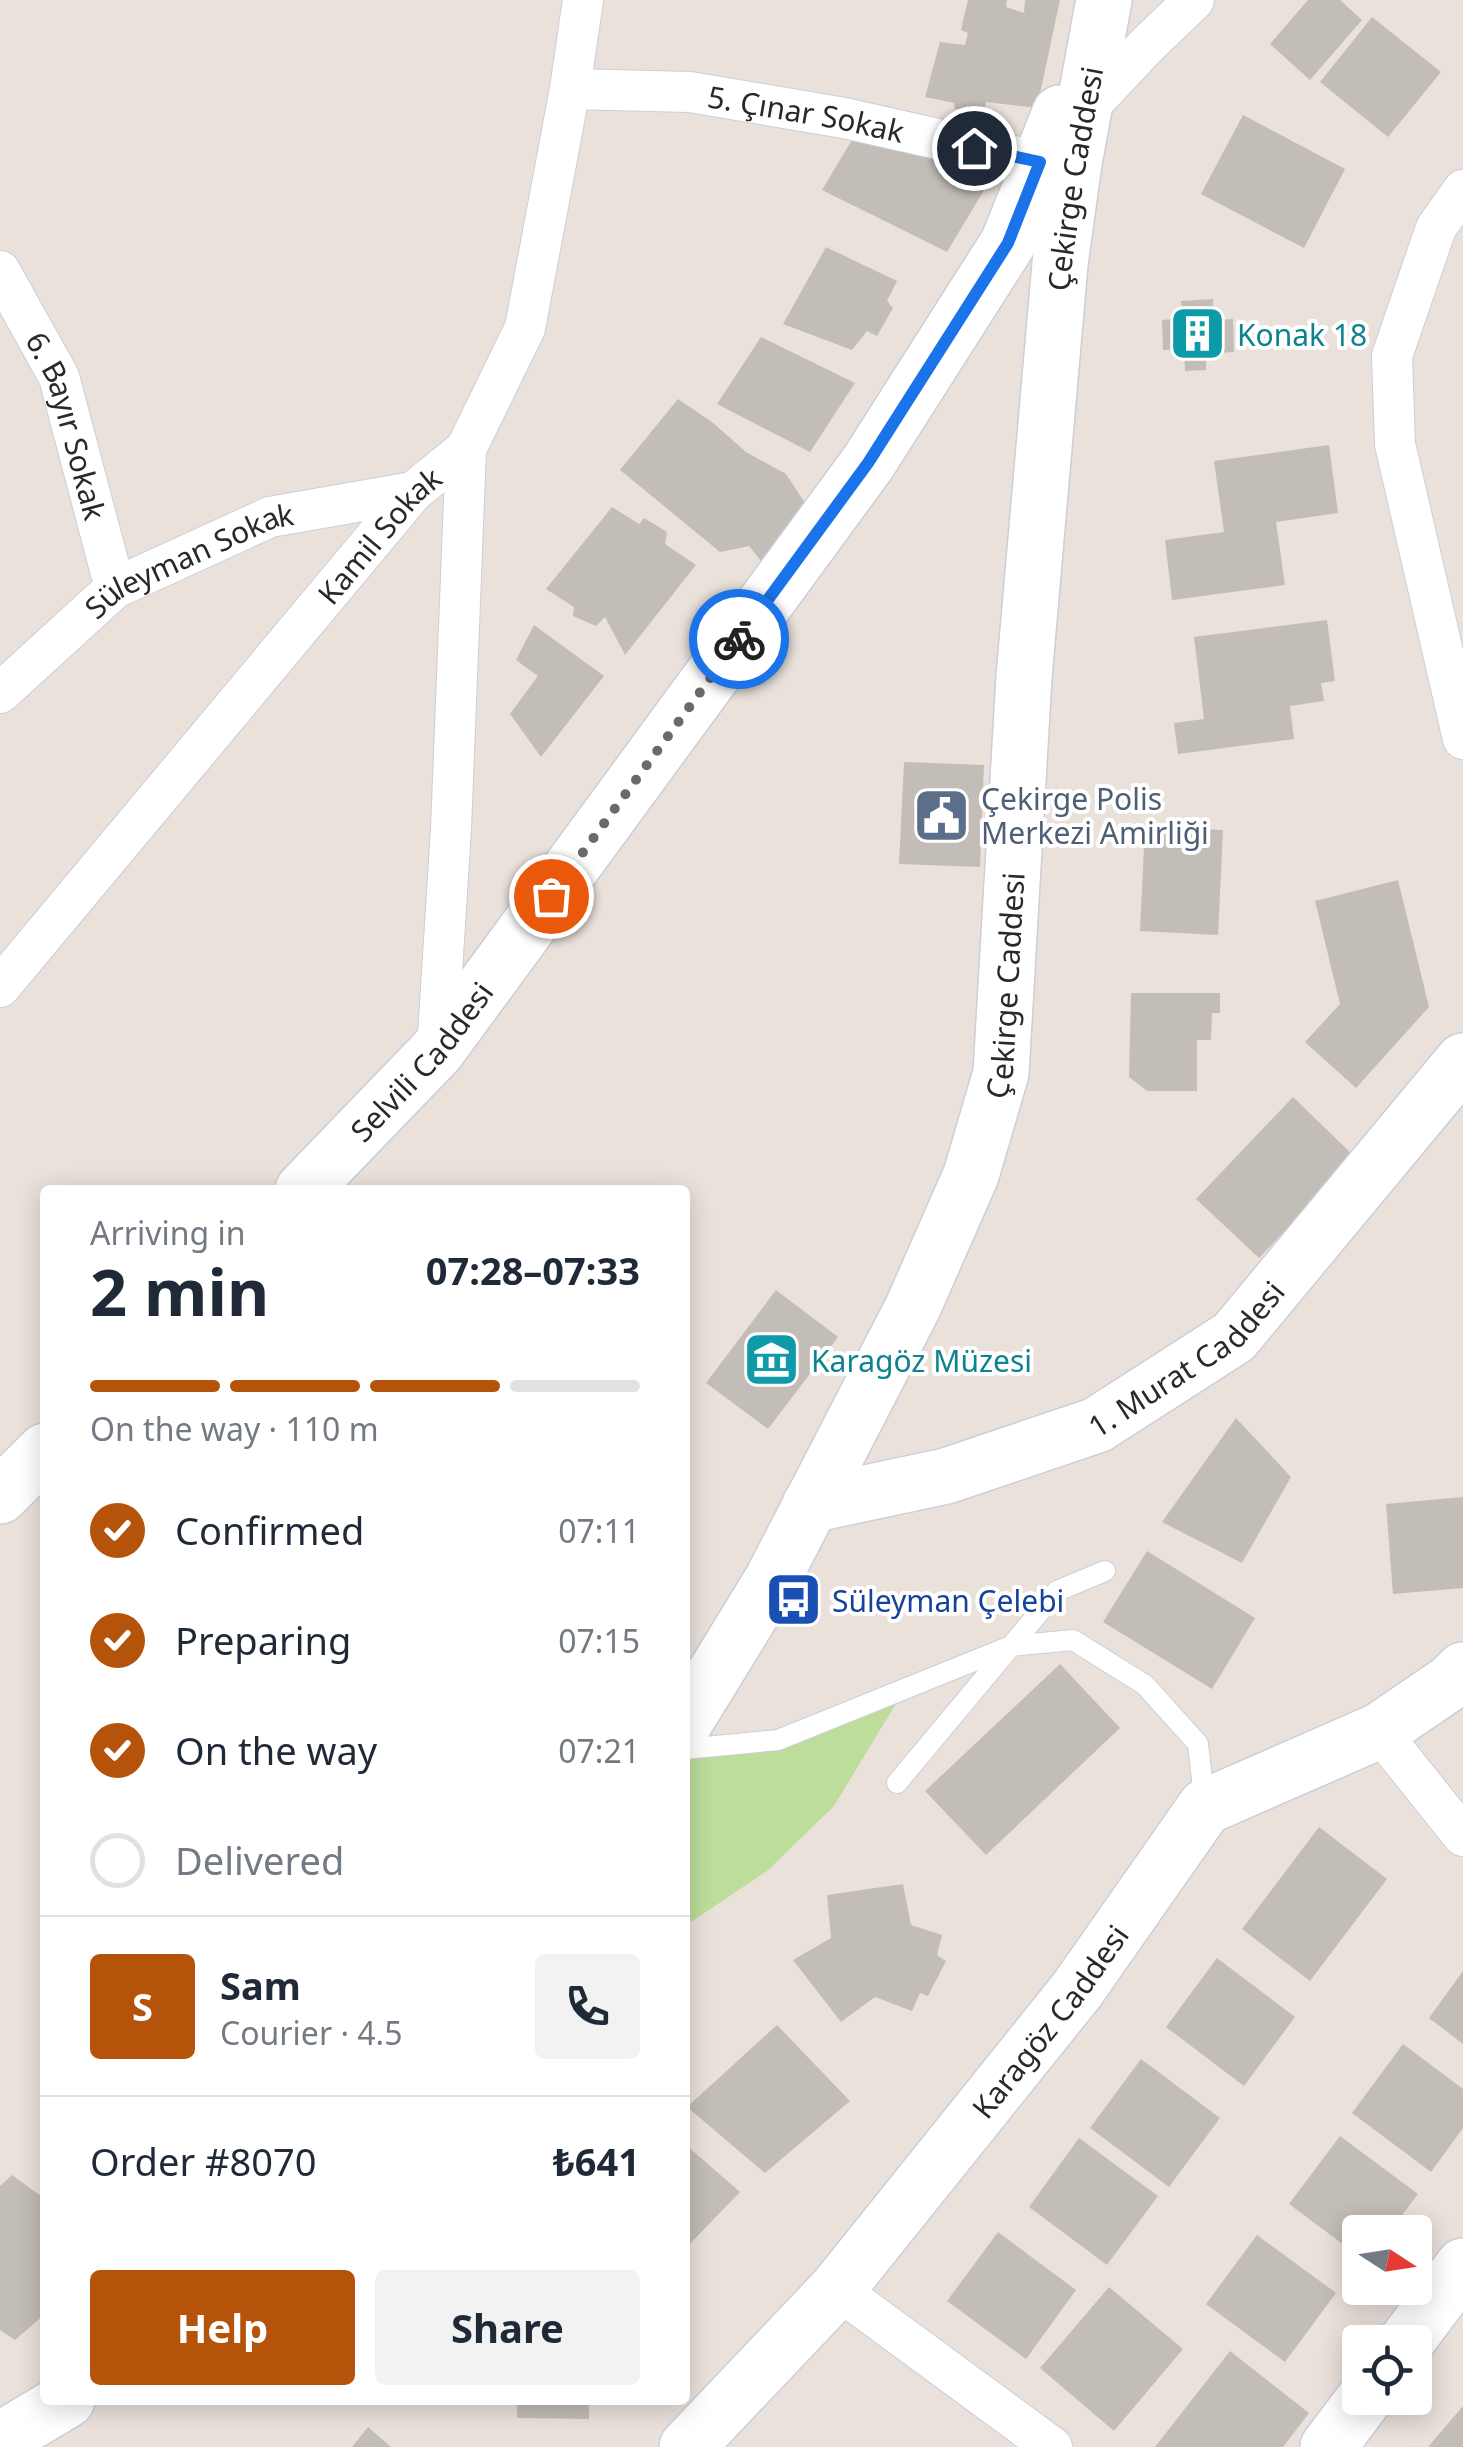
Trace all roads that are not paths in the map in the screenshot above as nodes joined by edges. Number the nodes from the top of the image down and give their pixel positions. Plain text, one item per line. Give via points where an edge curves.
1 (583, 0) edge
2 (1194, 0) edge
3 (1102, 6) edge
4 (570, 89) junction
5 (1083, 114) junction
6 (1040, 162) junction
7 (1463, 190) edge
8 (0, 270) edge
9 (466, 448) junction
10 (413, 492) junction
11 (115, 588) junction
12 (0, 693) edge
13 (1463, 738) edge
14 (0, 987) edge
15 (438, 1051) junction
16 (1463, 1061) edge
17 (308, 1185) edge
18 (40, 1456) edge
19 (0, 1496) edge
20 (810, 1506) junction
21 (1105, 1570) dead end
22 (1011, 1646) junction
23 (1463, 1670) edge
24 (690, 1714) edge
25 (1379, 1731) junction
26 (690, 1749) edge
27 (898, 1783) dead end
28 (1205, 1807) junction
29 (1463, 1836) edge
30 (1463, 2266) edge
31 (837, 2289) junction
32 (1419, 2325) edge
33 (59, 2405) edge
34 (1352, 2415) edge
35 (0, 2440) edge
36 (687, 2447) edge
37 (1052, 2447) edge
38 (1328, 2447) edge

1 - 4 street, Kamil Sokak
2 - 5 street
3 - 5 street, Çekirge Caddesi
3 - 6 street, Selvili Caddesi
4 - 6 street, 5. Çınar Sokak via 690,92
4 - 9 street, Kamil Sokak via 525,328
5 - 20 street, Çekirge Caddesi via 1060,264 1024,676 1001,1073 971,1175 913,1307
6 - 15 street, Selvili Caddesi via 1008,243 868,463
7 - 13 street via 1436,228 1392,356 1395,444
8 - 11 street, 6. Bayır Sokak via 59,377
9 - 10 street, Kamil Sokak
9 - 15 street
10 - 11 street, Süleyman Sokak via 270,517
10 - 14 street, Kamil Sokak
11 - 12 street, Süleyman Sokak
15 - 17 street, Selvili Caddesi
16 - 20 street, 1. Murat Caddesi via 1234,1337 1097,1425 946,1476
18 - 19 street
20 - 24 street, Çekirge Caddesi
21 - 22 lane via 1057,1591
22 - 26 lane via 778,1740
22 - 27 lane
22 - 28 lane via 1073,1640 1145,1685 1198,1744
23 - 25 street
25 - 28 street
25 - 29 street
28 - 31 street, Karagöz Caddesi via 1077,1990
30 - 32 street
31 - 36 street, Karagöz Caddesi
31 - 37 street
33 - 35 street
34 - 38 street

